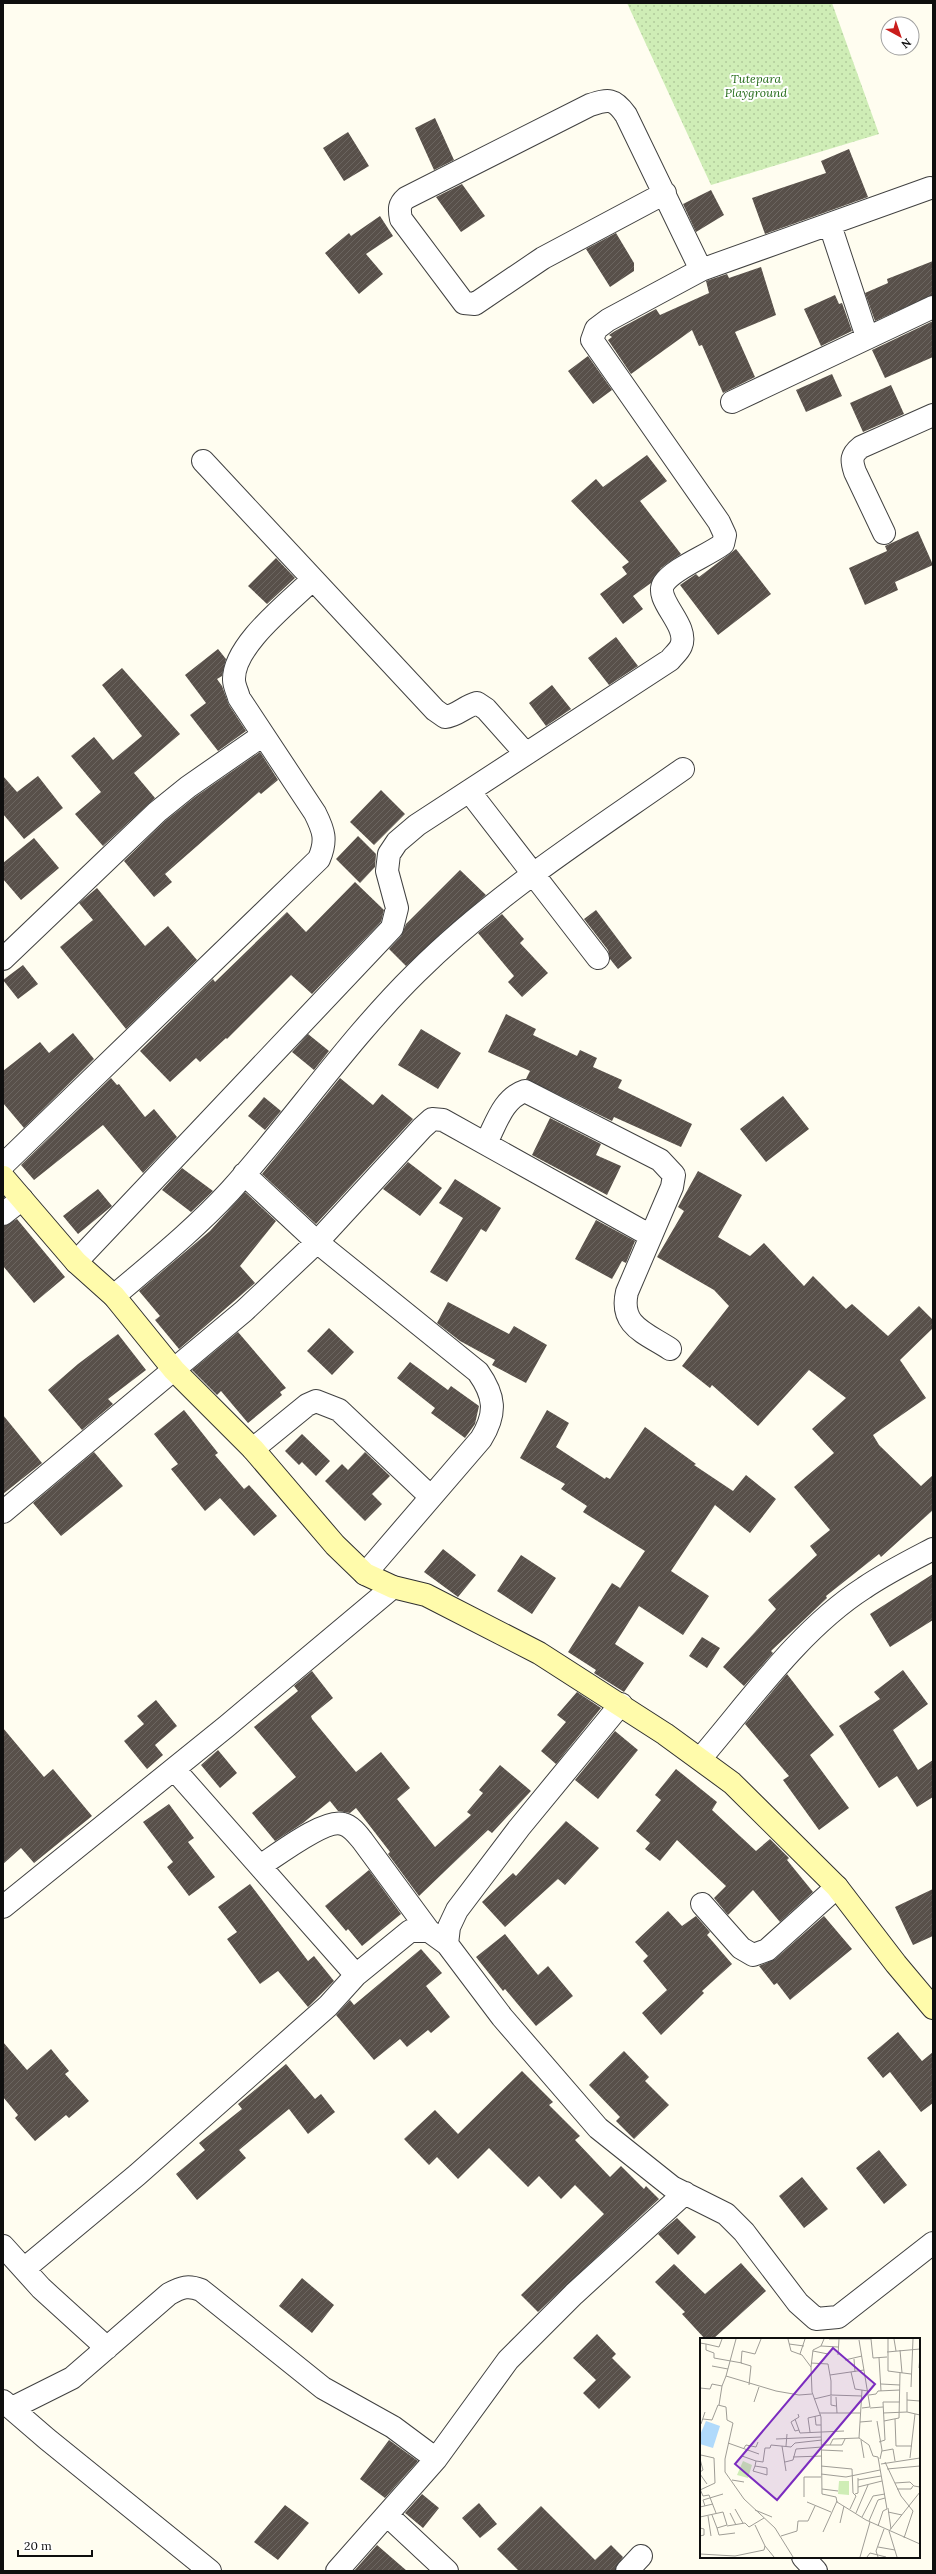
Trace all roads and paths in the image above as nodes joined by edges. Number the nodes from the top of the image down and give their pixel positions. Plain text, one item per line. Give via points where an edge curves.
1 (930, 188) dead end
2 (665, 193) junction
3 (830, 225) junction
4 (701, 270) junction
5 (933, 307) edge
6 (867, 337) junction
7 (732, 402) dead end
8 (933, 415) edge
9 (203, 461) dead end
10 (884, 533) dead end
11 (313, 579) junction
12 (264, 735) junction
13 (526, 754) junction
14 (683, 769) dead end
15 (469, 791) junction
16 (533, 874) junction
17 (598, 958) dead end
18 (3, 959) edge
19 (486, 1144) junction
20 (3, 1165) edge
21 (244, 1174) junction
22 (3, 1177) edge
23 (22, 1199) junction
24 (3, 1214) edge
25 (651, 1236) junction
26 (317, 1242) junction
27 (76, 1262) junction
28 (114, 1296) junction
29 (670, 1349) dead end
30 (174, 1370) junction
31 (253, 1449) junction
32 (431, 1497) junction
33 (3, 1512) edge
34 (933, 1549) edge
35 (365, 1574) junction
36 (393, 1586) junction
37 (621, 1704) junction
38 (700, 1759) junction
39 (174, 1769) junction
40 (260, 1866) junction
41 (838, 1887) junction
42 (702, 1904) dead end
43 (3, 1906) edge
44 (438, 1938) junction
45 (356, 1975) junction
46 (933, 2008) edge
47 (685, 2193) junction
48 (933, 2243) edge
49 (3, 2246) edge
50 (24, 2269) junction
51 (107, 2348) junction
52 (7, 2404) edge
53 (436, 2459) junction
54 (386, 2515) junction
55 (805, 2558) edge
56 (210, 2571) edge
57 (337, 2571) edge
58 (447, 2571) edge
59 (816, 2571) edge

1 - 3 street
2 - 2 street via 543,258 475,304 464,303 401,218 399,210 401,202 406,198 471,163 590,105 606,100 618,104 626,115
2 - 4 street
3 - 4 street
3 - 6 street
4 - 13 street via 608,320 596,330 592,340 719,522 724,535 723,544 674,573 663,584 662,594 683,633 681,646 670,660
5 - 6 street
6 - 7 street
8 - 10 street via 861,447 854,453 851,462
9 - 11 street
11 - 12 street via 249,642 240,659 234,680 239,698
11 - 13 street via 435,710 445,717 453,716 466,706 477,703 486,709
12 - 18 street via 188,787 157,812
12 - 20 street via 325,832 325,846 318,859
13 - 15 street
14 - 16 street
15 - 16 street
15 - 27 street via 417,825 397,842 389,854 387,870 397,908 392,928
16 - 17 street
16 - 21 street via 461,931 416,972 380,1010
19 - 25 street
19 - 25 street via 507,1103 514,1094 525,1091 660,1160 674,1175 672,1187
19 - 26 street via 444,1120 432,1119 418,1131
21 - 26 street
21 - 28 street via 192,1230
22 - 23 street
23 - 24 street
23 - 27 street
25 - 29 street via 624,1304 633,1326
26 - 30 street via 244,1311
26 - 32 street via 478,1372 487,1385 492,1400 490,1424 481,1439
27 - 28 street
28 - 30 street
30 - 31 street
30 - 33 street
31 - 32 street via 306,1405 316,1401 322,1402 338,1410
31 - 35 street via 335,1545
32 - 35 street
34 - 38 street via 863,1588 826,1617
35 - 36 street
36 - 37 street via 426,1595 501,1633
36 - 39 street
37 - 38 street
37 - 44 street via 519,1828 457,1910 449,1927
38 - 41 street via 732,1783
39 - 40 street
39 - 43 street
40 - 44 street via 316,1831 330,1824 343,1823 354,1830
40 - 45 street
41 - 42 street via 767,1950 753,1955 741,1948
41 - 46 street
44 - 45 street via 410,1931
44 - 47 street via 598,2128 667,2183
45 - 50 street via 301,2031 137,2175
47 - 48 street via 726,2214 744,2232 798,2303 816,2319 838,2317
47 - 53 street via 584,2284 513,2354
49 - 50 street
50 - 51 street via 41,2288
51 - 52 street via 72,2378
51 - 53 street via 169,2294 182,2287 191,2286 201,2290 323,2388 393,2427
52 - 56 street
53 - 54 street
54 - 57 street
54 - 58 street
55 - 59 street

